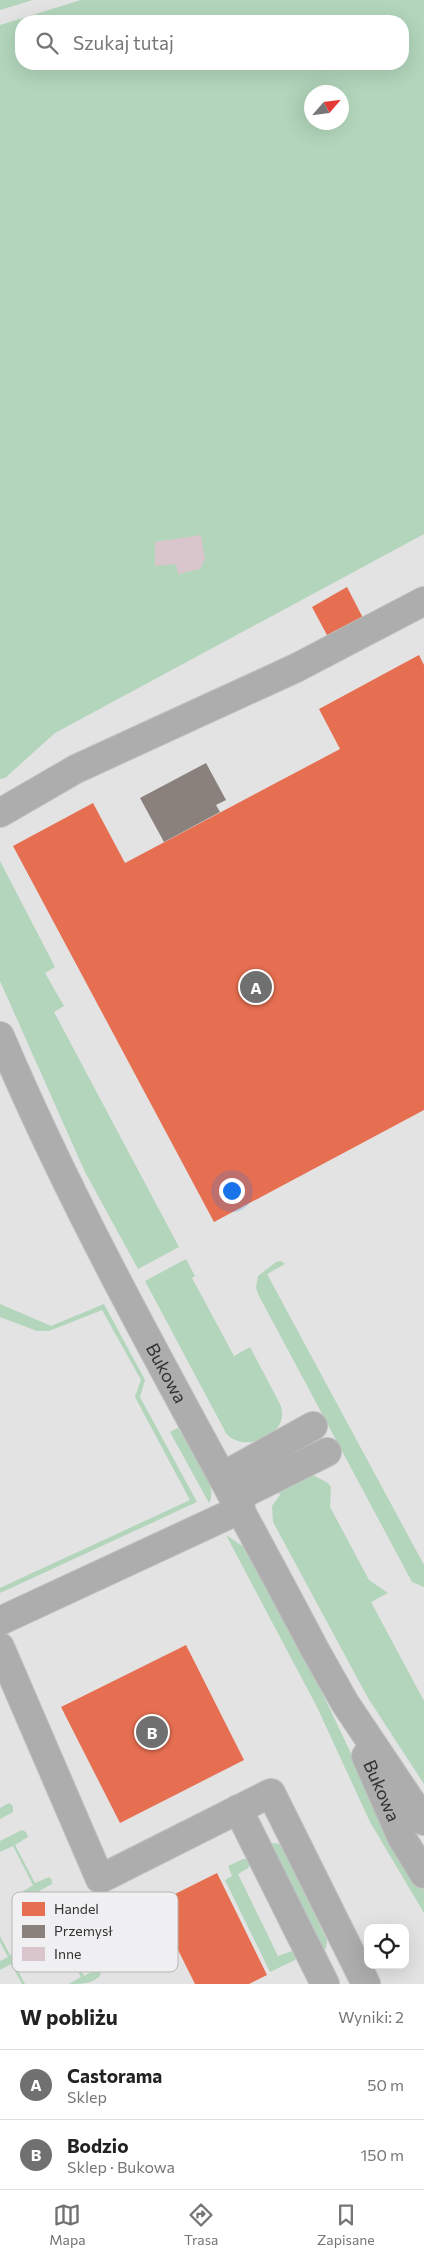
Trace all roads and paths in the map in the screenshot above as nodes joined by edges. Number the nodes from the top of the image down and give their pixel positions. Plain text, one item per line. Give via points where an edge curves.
1 (424, 601) edge
2 (0, 813) edge
3 (0, 1036) edge
4 (313, 1426) dead end
5 (327, 1452) dead end
6 (233, 1494) junction
7 (0, 1620) edge
8 (0, 1646) edge
9 (344, 1703) junction
10 (238, 1809) junction
11 (424, 1821) edge
12 (424, 1874) edge
13 (325, 1984) edge
14 (366, 1984) edge

1 - 2 street via 296,668 76,769
3 - 6 street, Bukowa via 98,1246
4 - 6 street
5 - 6 street
6 - 7 street
6 - 9 street, Bukowa
8 - 10 street via 100,1879
9 - 11 street, Bukowa
9 - 12 street, Bukowa via 384,1801
10 - 13 street
10 - 14 street via 271,1793

